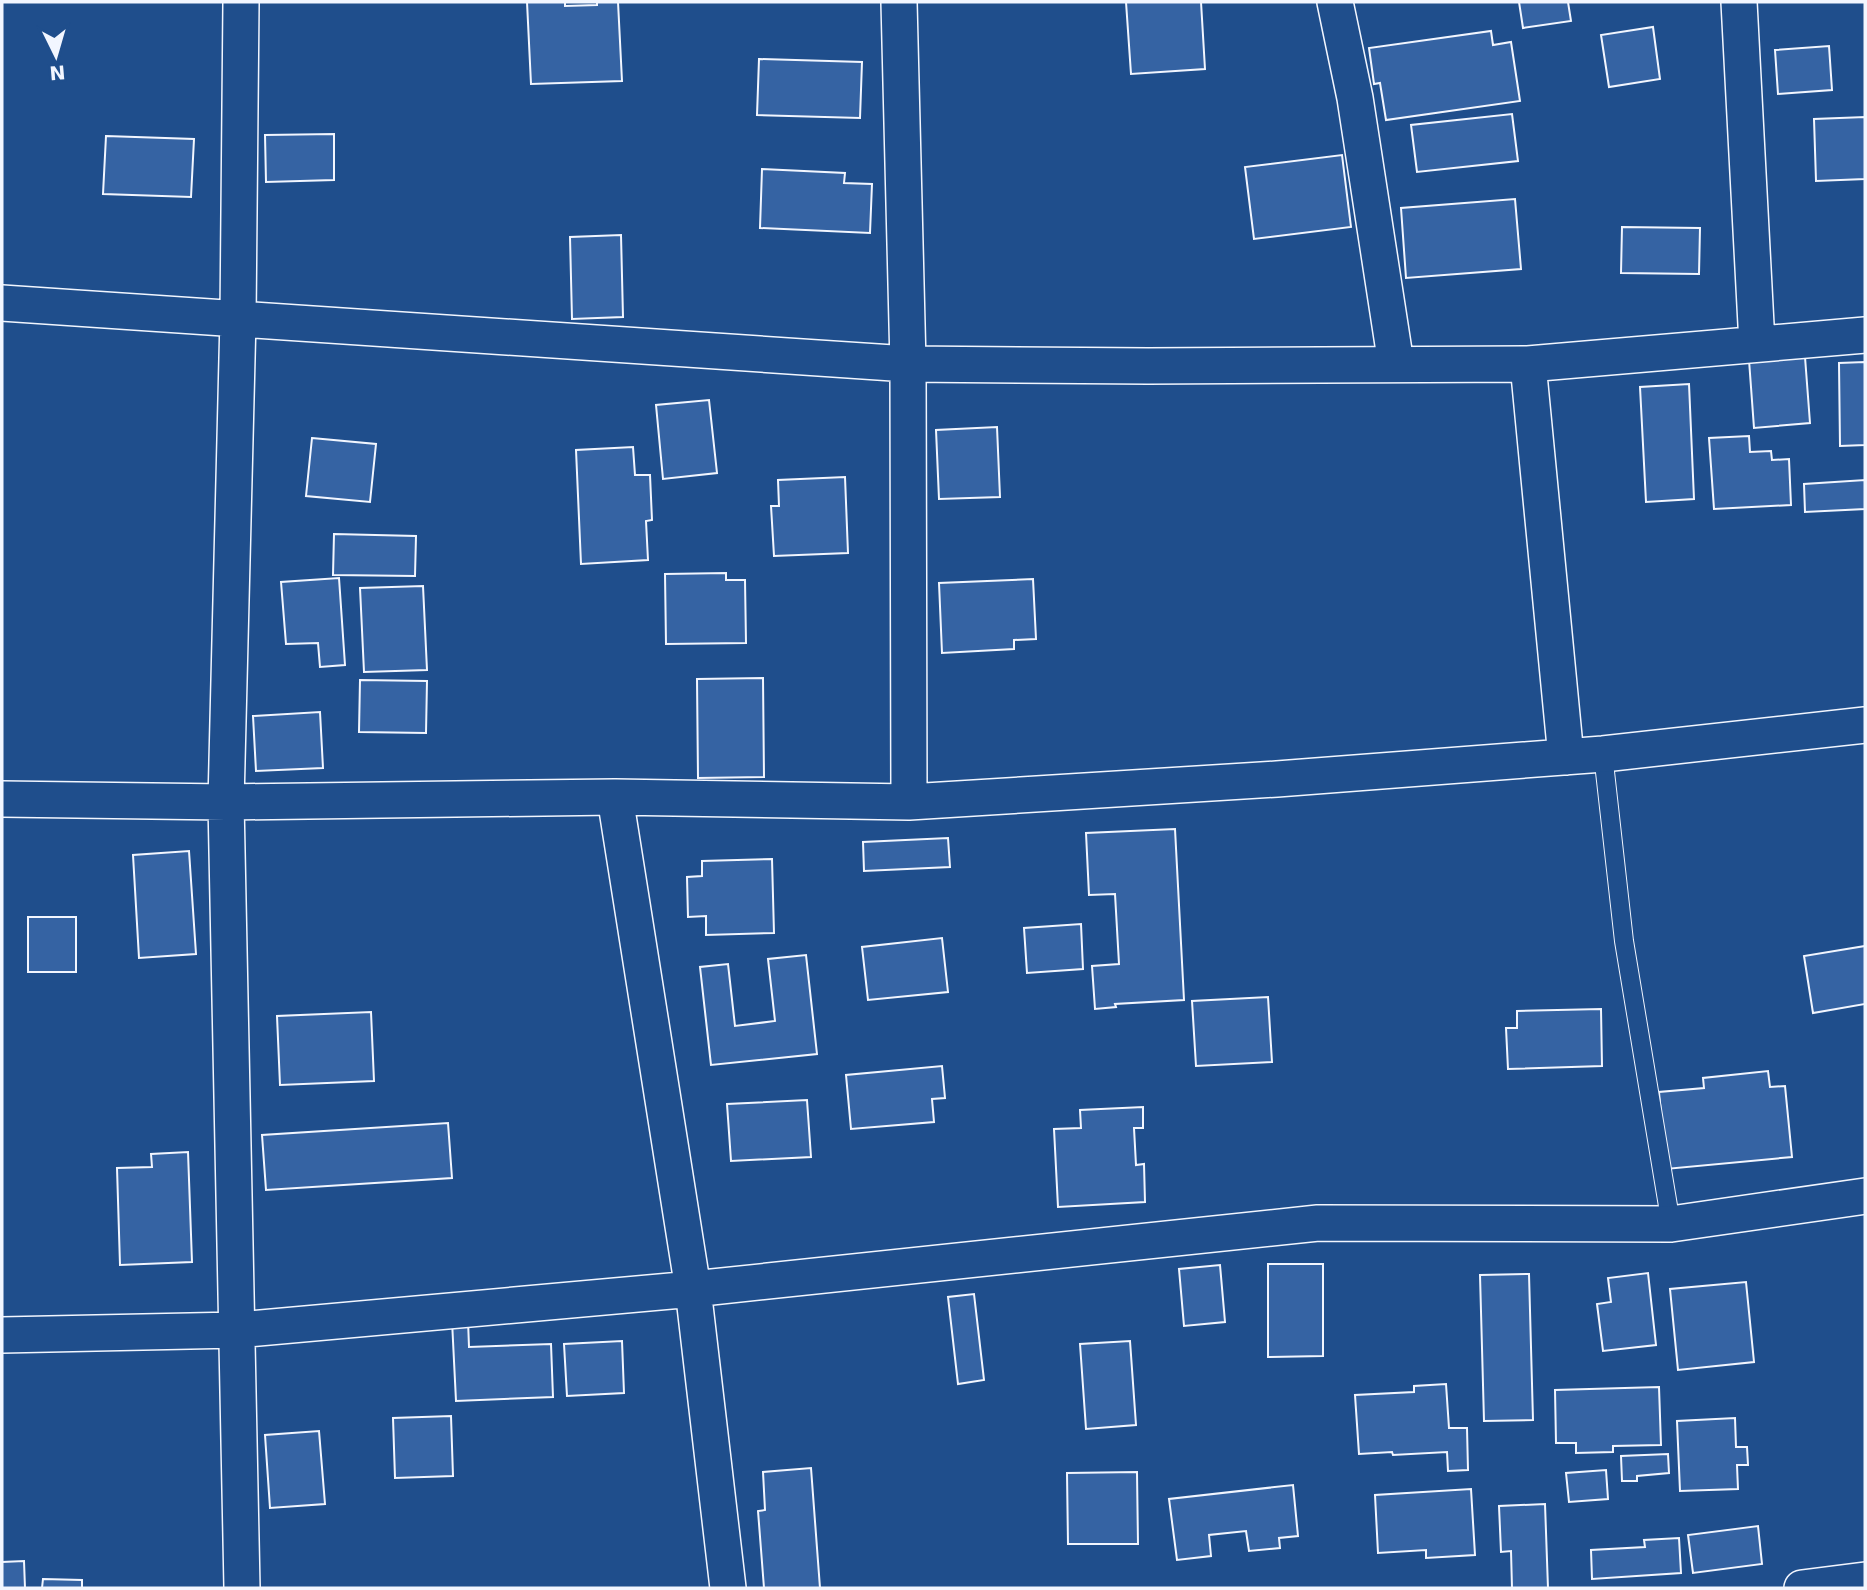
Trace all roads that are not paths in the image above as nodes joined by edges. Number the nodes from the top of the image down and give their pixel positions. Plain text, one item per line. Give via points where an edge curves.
1 (241, 2) edge
2 (899, 2) edge
3 (1335, 2) edge
4 (1739, 2) edge
5 (2, 303) edge
6 (238, 318) junction
7 (1865, 335) edge
8 (1757, 344) junction
9 (908, 364) junction
10 (1396, 364) junction
11 (1528, 364) junction
12 (1865, 725) edge
13 (1603, 754) junction
14 (1566, 757) junction
15 (615, 797) junction
16 (2, 799) edge
17 (226, 802) junction
18 (909, 802) junction
19 (1865, 1196) edge
20 (1671, 1224) junction
21 (693, 1289) junction
22 (237, 1330) junction
23 (2, 1335) edge
24 (1865, 1580) edge
25 (242, 1588) edge
26 (728, 1588) edge
27 (1802, 1588) edge

1 - 6 street
2 - 9 street
3 - 10 street via 1355,98
4 - 8 street
5 - 6 street
6 - 9 street
6 - 17 street
7 - 8 street
8 - 11 street
9 - 10 street
9 - 18 street
10 - 11 street
11 - 14 street
12 - 13 street
13 - 14 street
13 - 20 lane via 1624,941
14 - 18 street
15 - 17 street
15 - 18 street
15 - 21 street
16 - 17 street
17 - 22 street
19 - 20 street
20 - 21 street via 1318,1223
21 - 22 street
21 - 26 street
22 - 23 street
22 - 25 street
24 - 27 street

